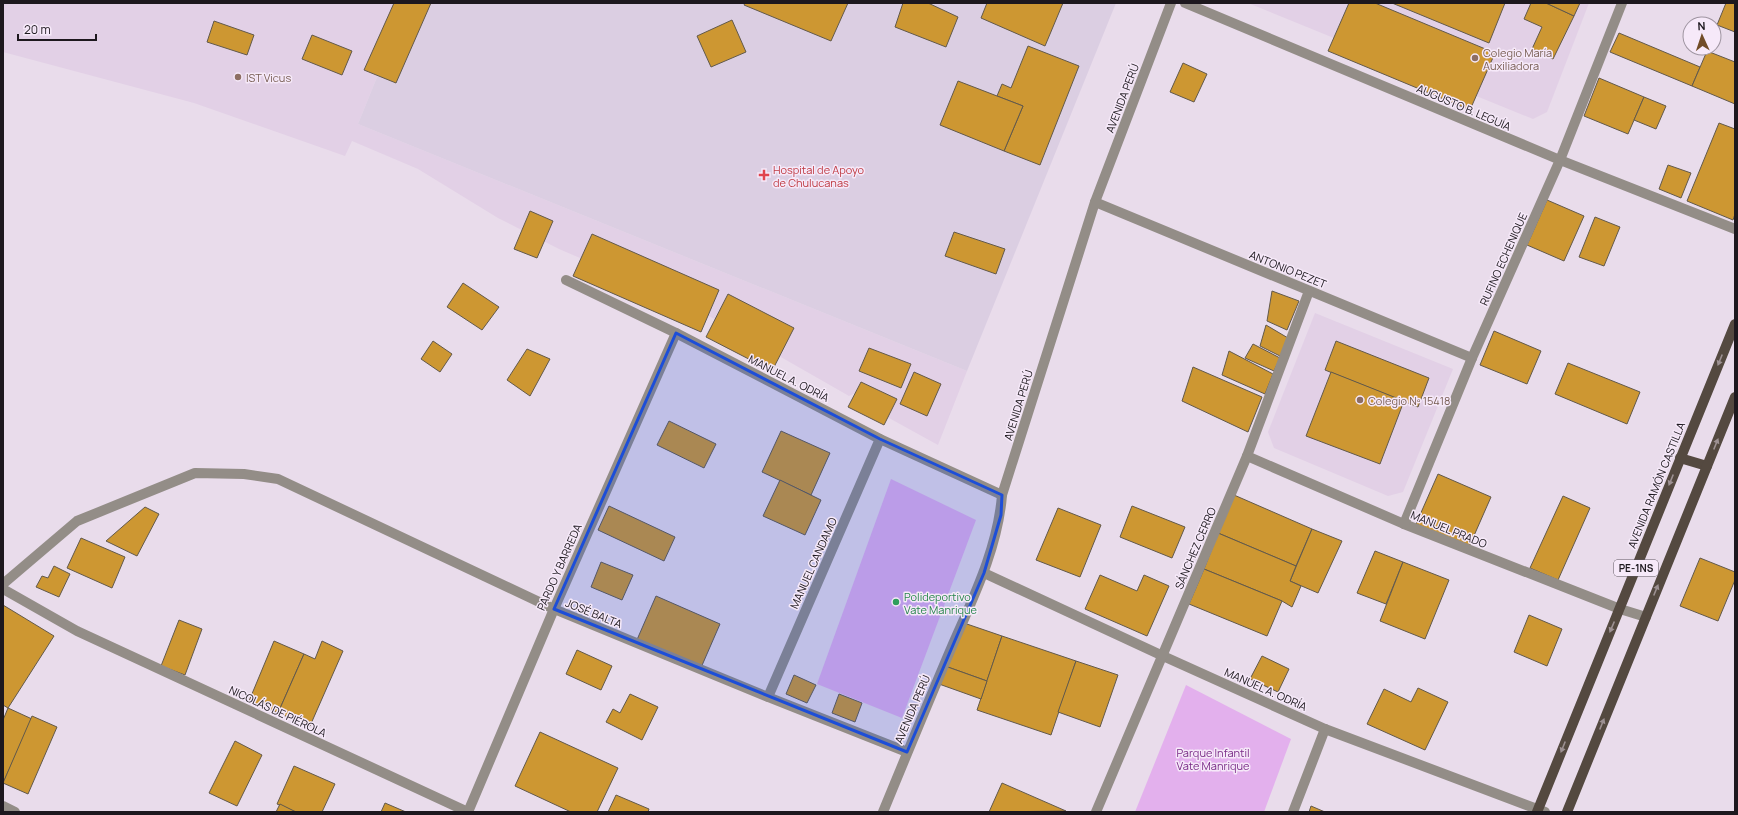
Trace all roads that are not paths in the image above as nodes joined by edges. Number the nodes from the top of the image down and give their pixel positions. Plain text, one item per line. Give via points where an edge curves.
1 (1171, 3) edge
2 (1185, 3) edge
3 (1622, 3) edge
4 (1560, 160) junction
5 (1095, 202) junction
6 (1735, 229) edge
7 (566, 280) dead end
8 (1309, 291) junction
9 (1735, 324) edge
10 (676, 332) junction
11 (1472, 358) junction
12 (1735, 397) edge
13 (880, 439) junction
14 (1247, 456) junction
15 (1680, 458) junction
16 (1707, 466) junction
17 (1002, 495) junction
18 (1404, 524) junction
19 (984, 573) junction
20 (3, 584) edge
21 (3, 589) edge
22 (554, 609) junction
23 (1620, 609) junction
24 (1646, 617) junction
25 (1163, 656) junction
26 (768, 697) junction
27 (1325, 729) junction
28 (907, 752) junction
29 (3, 806) edge
30 (1540, 811) edge
31 (15, 812) edge
32 (468, 812) edge
33 (884, 812) edge
34 (1096, 812) edge
35 (1293, 812) edge
36 (1567, 812) edge

1 - 5 street, AVENIDA PERÚ
2 - 4 street, AUGUSTO B. LEGUÍA
3 - 4 street, RUFINO ECHENIQUE
4 - 6 street, AUGUSTO B. LEGUÍA
4 - 11 street, RUFINO ECHENIQUE
5 - 8 street, ANTONIO PEZET
5 - 17 street, AVENIDA PERÚ
7 - 10 street, MANUEL A. ODRÍA
8 - 11 street, ANTONIO PEZET
8 - 14 street, SÁNCHEZ CERRO
9 -> 15 main road, AVENIDA RAMÓN CASTILLA / PE-1NS
10 - 13 street, MANUEL A. ODRÍA
10 - 22 street, PARDO Y BARREDA
11 - 18 street, RUFINO ECHENIQUE
16 -> 12 main road, PE-1NS
13 - 17 street, MANUEL A. ODRÍA
13 - 26 street, MANUEL CANDAMO
14 - 18 street, MANUEL PRADO
14 - 25 street, SÁNCHEZ CERRO
15 - 16 main road
15 -> 23 main road, AVENIDA RAMÓN CASTILLA / PE-1NS
24 -> 16 main road, PE-1NS
17 - 19 street, AVENIDA PERÚ via 1001,515
18 - 23 street, MANUEL PRADO
19 - 25 street, MANUEL A. ODRÍA
19 - 28 street, AVENIDA PERÚ
20 - 22 street, JOSÉ BALTA via 77,521 195,473 244,474 278,479
21 - 32 street, NICOLÁS DE PIÉROLA via 78,631
22 - 26 street, JOSÉ BALTA
22 - 32 street, PARDO Y BARREDA
23 - 24 street, MANUEL PRADO
23 -> 30 main road, AVENIDA RAMÓN CASTILLA / PE-1NS
36 -> 24 main road, PE-1NS
25 - 27 street, MANUEL A. ODRÍA
25 - 34 street, SÁNCHEZ CERRO
26 - 28 street, JOSÉ BALTA
27 - 30 street, MANUEL A. ODRÍA
27 - 35 street
28 - 33 street, AVENIDA PERÚ
29 - 31 street

